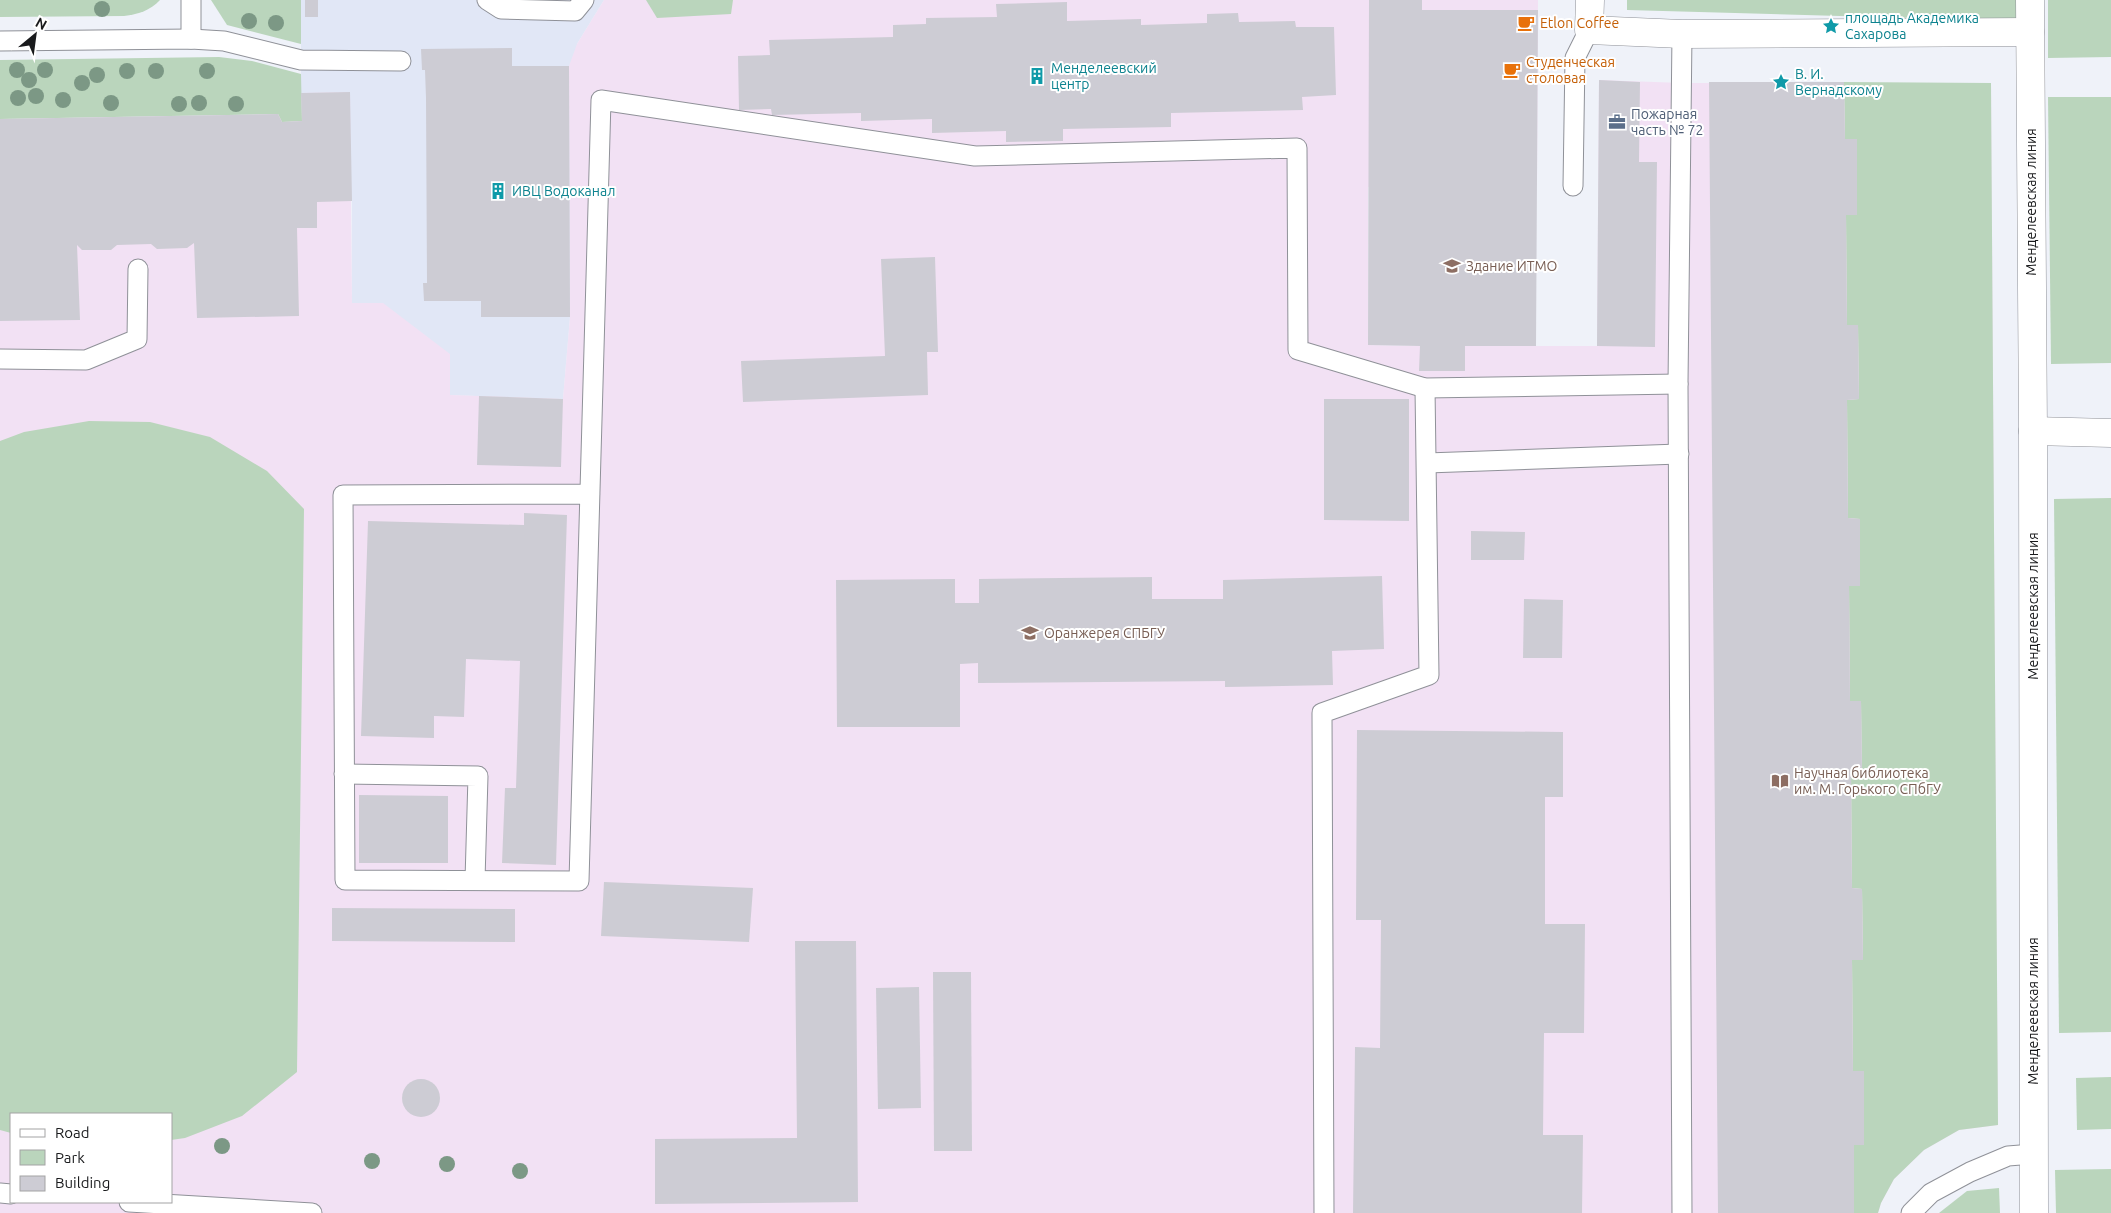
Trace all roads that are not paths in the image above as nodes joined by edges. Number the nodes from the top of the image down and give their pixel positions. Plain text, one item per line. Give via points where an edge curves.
1 (191, 0) edge
2 (487, 0) edge
3 (584, 0) edge
4 (1590, 0) edge
5 (2030, 0) edge
6 (1589, 30) junction
7 (2030, 32) junction
8 (1682, 34) junction
9 (191, 39) junction
10 (0, 41) edge
11 (401, 61) dead end
12 (1573, 186) dead end
13 (138, 269) dead end
14 (0, 359) edge
15 (1678, 384) junction
16 (1425, 388) junction
17 (2033, 430) junction
18 (2111, 433) edge
19 (1679, 454) junction
20 (1427, 463) junction
21 (590, 494) junction
22 (344, 774) junction
23 (475, 880) junction
24 (2033, 1154) junction
25 (146, 1203) edge
26 (312, 1213) edge
27 (1324, 1213) edge
28 (1682, 1213) edge
29 (1911, 1213) edge
30 (2034, 1213) edge

1 - 9 lane
2 - 3 lane via 501,9 576,11
4 - 6 street
5 - 7 street, Менделеевская линия
6 - 8 street
6 - 12 lane via 1575,58
7 - 8 street
7 - 17 street, Менделеевская линия
8 - 15 lane
9 - 10 lane
9 - 11 lane via 224,41 301,60
13 - 14 lane via 137,339 86,360
15 - 16 lane
15 - 19 lane
16 - 20 lane
16 - 21 lane via 1298,350 1297,148 975,156 601,100
17 - 18 street
17 - 24 street, Менделеевская линия
19 - 20 lane
19 - 28 lane
20 - 27 lane via 1430,674 1322,713
21 - 22 lane via 343,495
21 - 23 lane via 579,881
22 - 23 lane via 345,880
22 - 23 lane via 478,776
24 - 29 lane via 2008,1156 1970,1172 1931,1193
24 - 30 street, Менделеевская линия
25 - 26 lane

